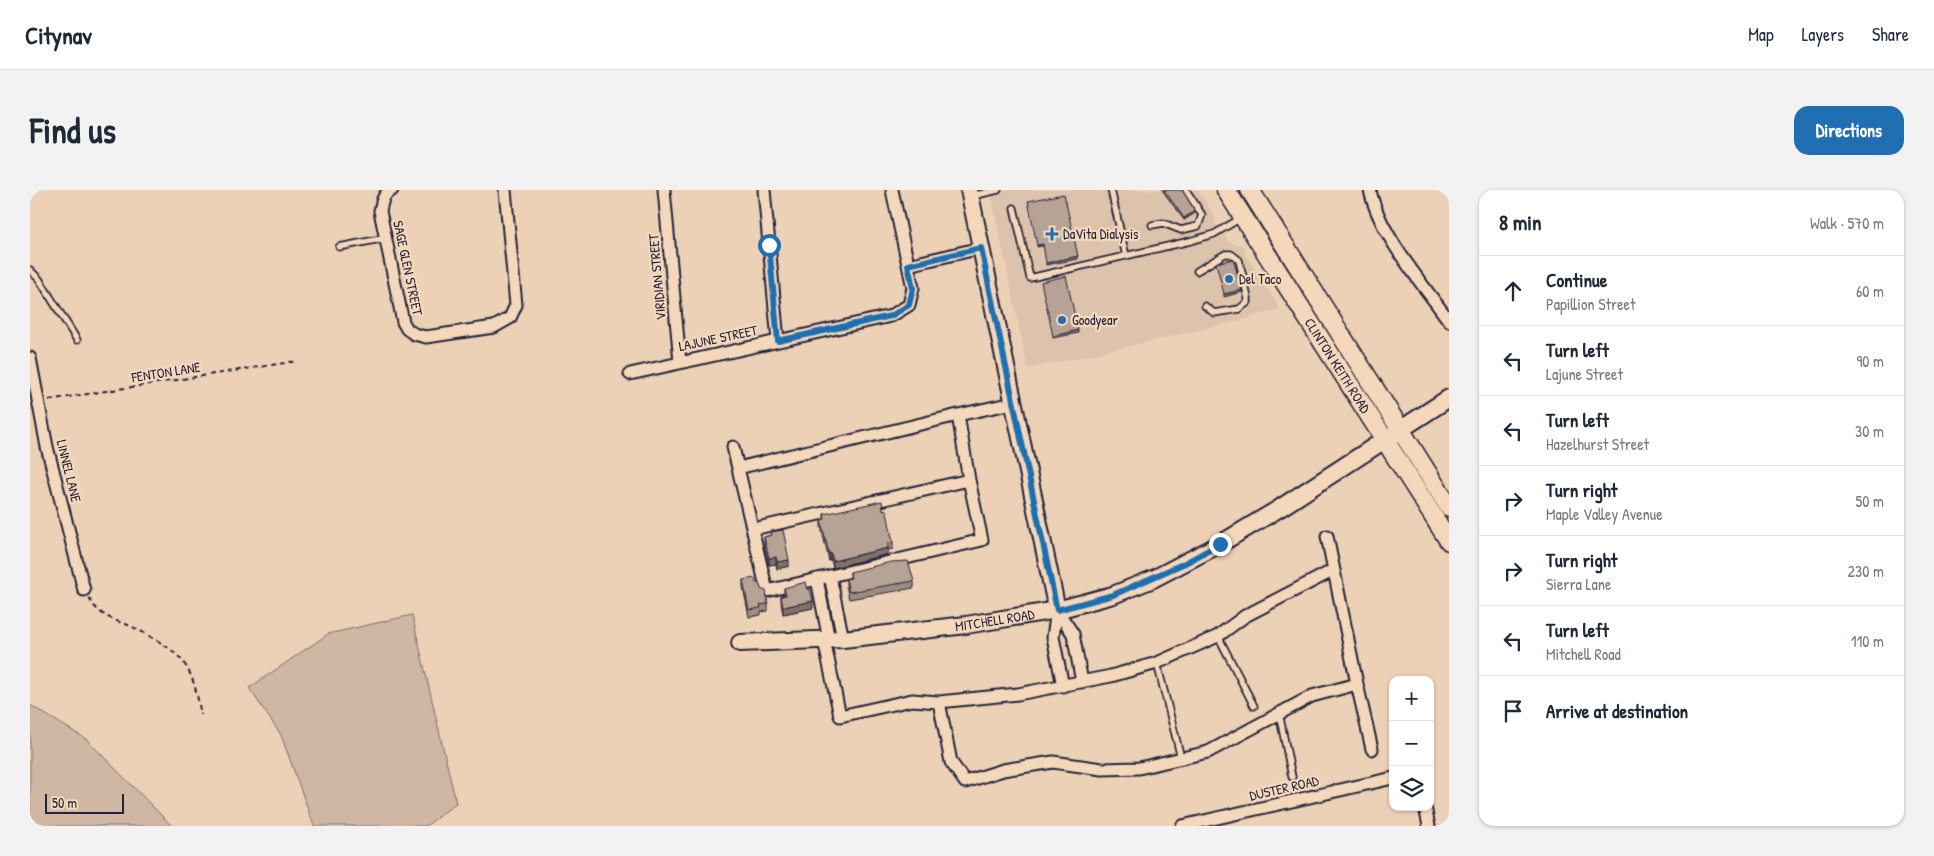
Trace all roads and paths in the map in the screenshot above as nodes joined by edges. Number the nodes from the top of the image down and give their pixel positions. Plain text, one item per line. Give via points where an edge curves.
1 (374, 190) edge
2 (392, 190) edge
3 (505, 190) edge
4 (664, 190) edge
5 (764, 190) edge
6 (892, 190) edge
7 (998, 190) edge
8 (1111, 190) edge
9 (1186, 190) edge
10 (1226, 190) edge
11 (1250, 190) edge
12 (1370, 190) edge
13 (969, 193) edge
14 (382, 199) junction
15 (1014, 208) dead end
16 (1243, 217) junction
17 (1152, 225) dead end
18 (386, 238) junction
19 (339, 247) dead end
20 (981, 248) junction
21 (1126, 256) junction
22 (908, 265) junction
23 (30, 270) edge
24 (1197, 271) dead end
25 (1205, 306) dead end
26 (1449, 321) edge
27 (77, 340) dead end
28 (778, 341) junction
29 (30, 358) edge
30 (297, 361) dead end
31 (680, 362) junction
32 (630, 374) dead end
33 (1449, 398) edge
34 (39, 402) junction
35 (1014, 403) junction
36 (958, 416) junction
37 (1393, 435) junction
38 (733, 448) dead end
39 (738, 468) junction
40 (969, 480) junction
41 (1449, 507) edge
42 (753, 529) junction
43 (1327, 536) dead end
44 (1449, 541) edge
45 (1334, 570) junction
46 (830, 576) junction
47 (817, 579) junction
48 (84, 590) joint
49 (1057, 610) junction
50 (1218, 636) junction
51 (832, 640) junction
52 (740, 643) dead end
53 (1157, 663) junction
54 (1082, 682) junction
55 (1356, 684) junction
56 (1063, 686) junction
57 (939, 702) junction
58 (1254, 706) dead end
59 (1279, 713) junction
60 (200, 716) dead end
61 (1372, 749) dead end
62 (1181, 758) junction
63 (1292, 777) dead end
64 (1389, 779) edge
65 (1426, 811) edge
66 (1182, 826) edge
67 (1429, 826) edge

1 - 14 street
2 - 14 street
3 - 18 street, SAGE GLEN STREET via 516,305 510,318 494,326 426,337 407,329
4 - 31 street, VIRIDIAN STREET
5 - 28 street
6 - 22 street
7 - 13 lane
8 - 21 lane
9 - 17 lane via 1202,215 1198,226 1181,230 1163,223
10 - 16 main road, CLINTON KEITH ROAD
11 - 37 main road, CLINTON KEITH ROAD
12 - 26 street via 1381,221 1395,245
13 - 20 street
14 - 18 street, SAGE GLEN STREET via 380,211
15 - 21 lane via 1030,278
16 - 21 lane via 1214,234
16 - 37 main road, CLINTON KEITH ROAD via 1306,319
18 - 19 lane
20 - 22 street
20 - 35 street
22 - 28 street, LAJUNE STREET via 913,288 909,305 900,311 891,316
23 - 27 lane
24 - 25 lane via 1225,254 1235,256 1239,260 1248,298 1248,302 1239,309 1214,313
28 - 31 street, LAJUNE STREET
29 - 34 street, LINNEL LANE
30 - 34 path, FENTON LANE
31 - 32 street, LAJUNE STREET
33 - 37 street, MITCHELL ROAD
34 - 48 street, LINNEL LANE via 47,447
35 - 36 street
35 - 49 street
36 - 39 street
36 - 40 street
37 - 41 main road, CLINTON KEITH ROAD
37 - 44 main road, CLINTON KEITH ROAD
37 - 49 street, MITCHELL ROAD via 1280,508 1185,563 1113,595
38 - 39 street
39 - 42 street
40 - 42 street
40 - 46 street via 982,540
42 - 47 street via 767,591
43 - 45 street
45 - 50 street via 1245,616
45 - 55 street
46 - 47 street
46 - 51 street
47 - 51 street
48 - 60 path via 102,616 134,628 182,658 198,697
49 - 51 street, MITCHELL ROAD via 966,625
49 - 54 street via 1073,634
49 - 56 street via 1053,637
50 - 53 street
50 - 58 lane
51 - 52 street, MITCHELL ROAD
51 - 57 street via 840,716 912,700
53 - 54 street
53 - 62 lane
54 - 56 street
55 - 59 street via 1312,696
55 - 61 street
56 - 57 street
57 - 62 street via 951,762 964,782 1003,770 1053,762 1102,769 1139,768
59 - 62 street via 1208,752
59 - 63 lane
64 - 66 street, DUSTER ROAD
65 - 67 street

